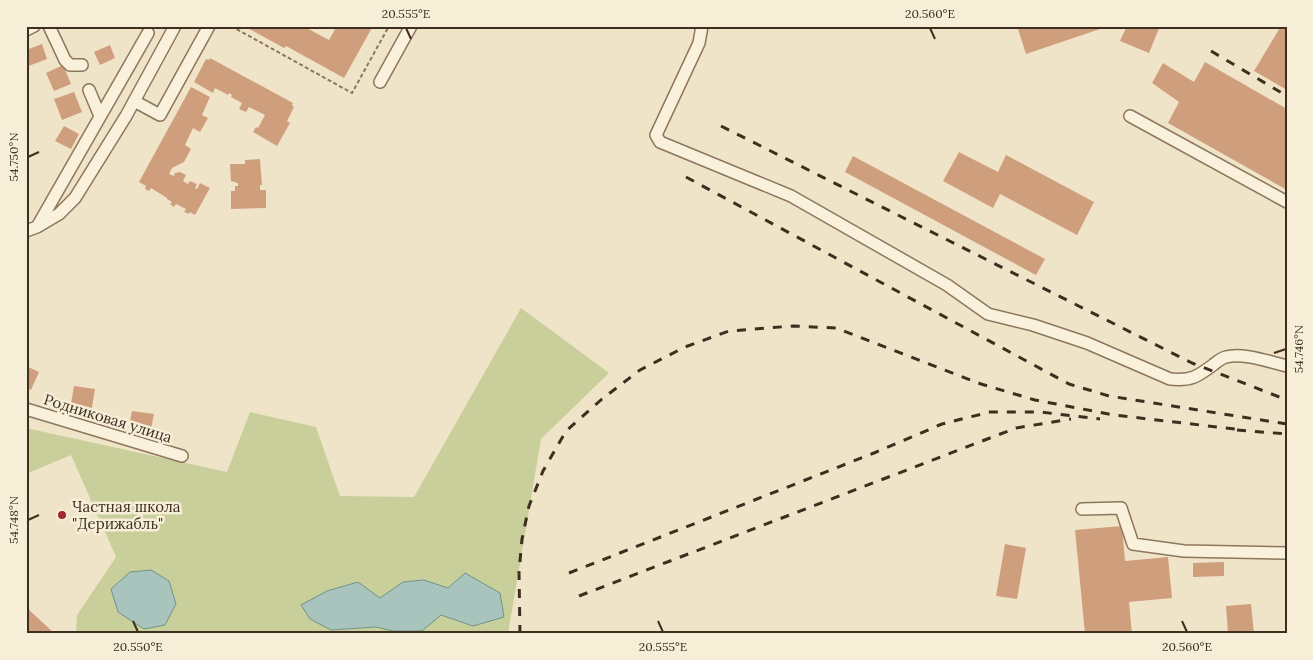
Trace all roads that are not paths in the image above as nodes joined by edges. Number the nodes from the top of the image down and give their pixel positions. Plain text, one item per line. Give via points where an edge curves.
1 (34, 26) edge
2 (49, 26) edge
3 (175, 26) edge
4 (209, 26) edge
5 (410, 26) edge
6 (702, 26) edge
7 (26, 30) edge
8 (148, 34) dead end
9 (82, 65) dead end
10 (380, 82) dead end
11 (89, 90) dead end
12 (134, 101) junction
13 (100, 116) junction
14 (1130, 116) dead end
15 (1287, 202) edge
16 (32, 229) edge
17 (1287, 366) edge
18 (26, 409) edge
19 (182, 456) dead end
20 (1082, 509) dead end
21 (1287, 553) edge

1 - 7 street
2 - 9 street via 65,60 70,65
3 - 12 street
4 - 12 street via 160,116
5 - 10 street
6 - 17 street via 699,43 656,135 660,142 791,196 947,285 988,314 1087,343 1170,379 1195,378 1224,357 1234,355
8 - 13 street
11 - 13 street
12 - 16 street via 75,198 59,214
13 - 16 street
14 - 15 street
18 - 19 street, Родниковая улица
20 - 21 street via 1121,508 1133,544 1184,550

